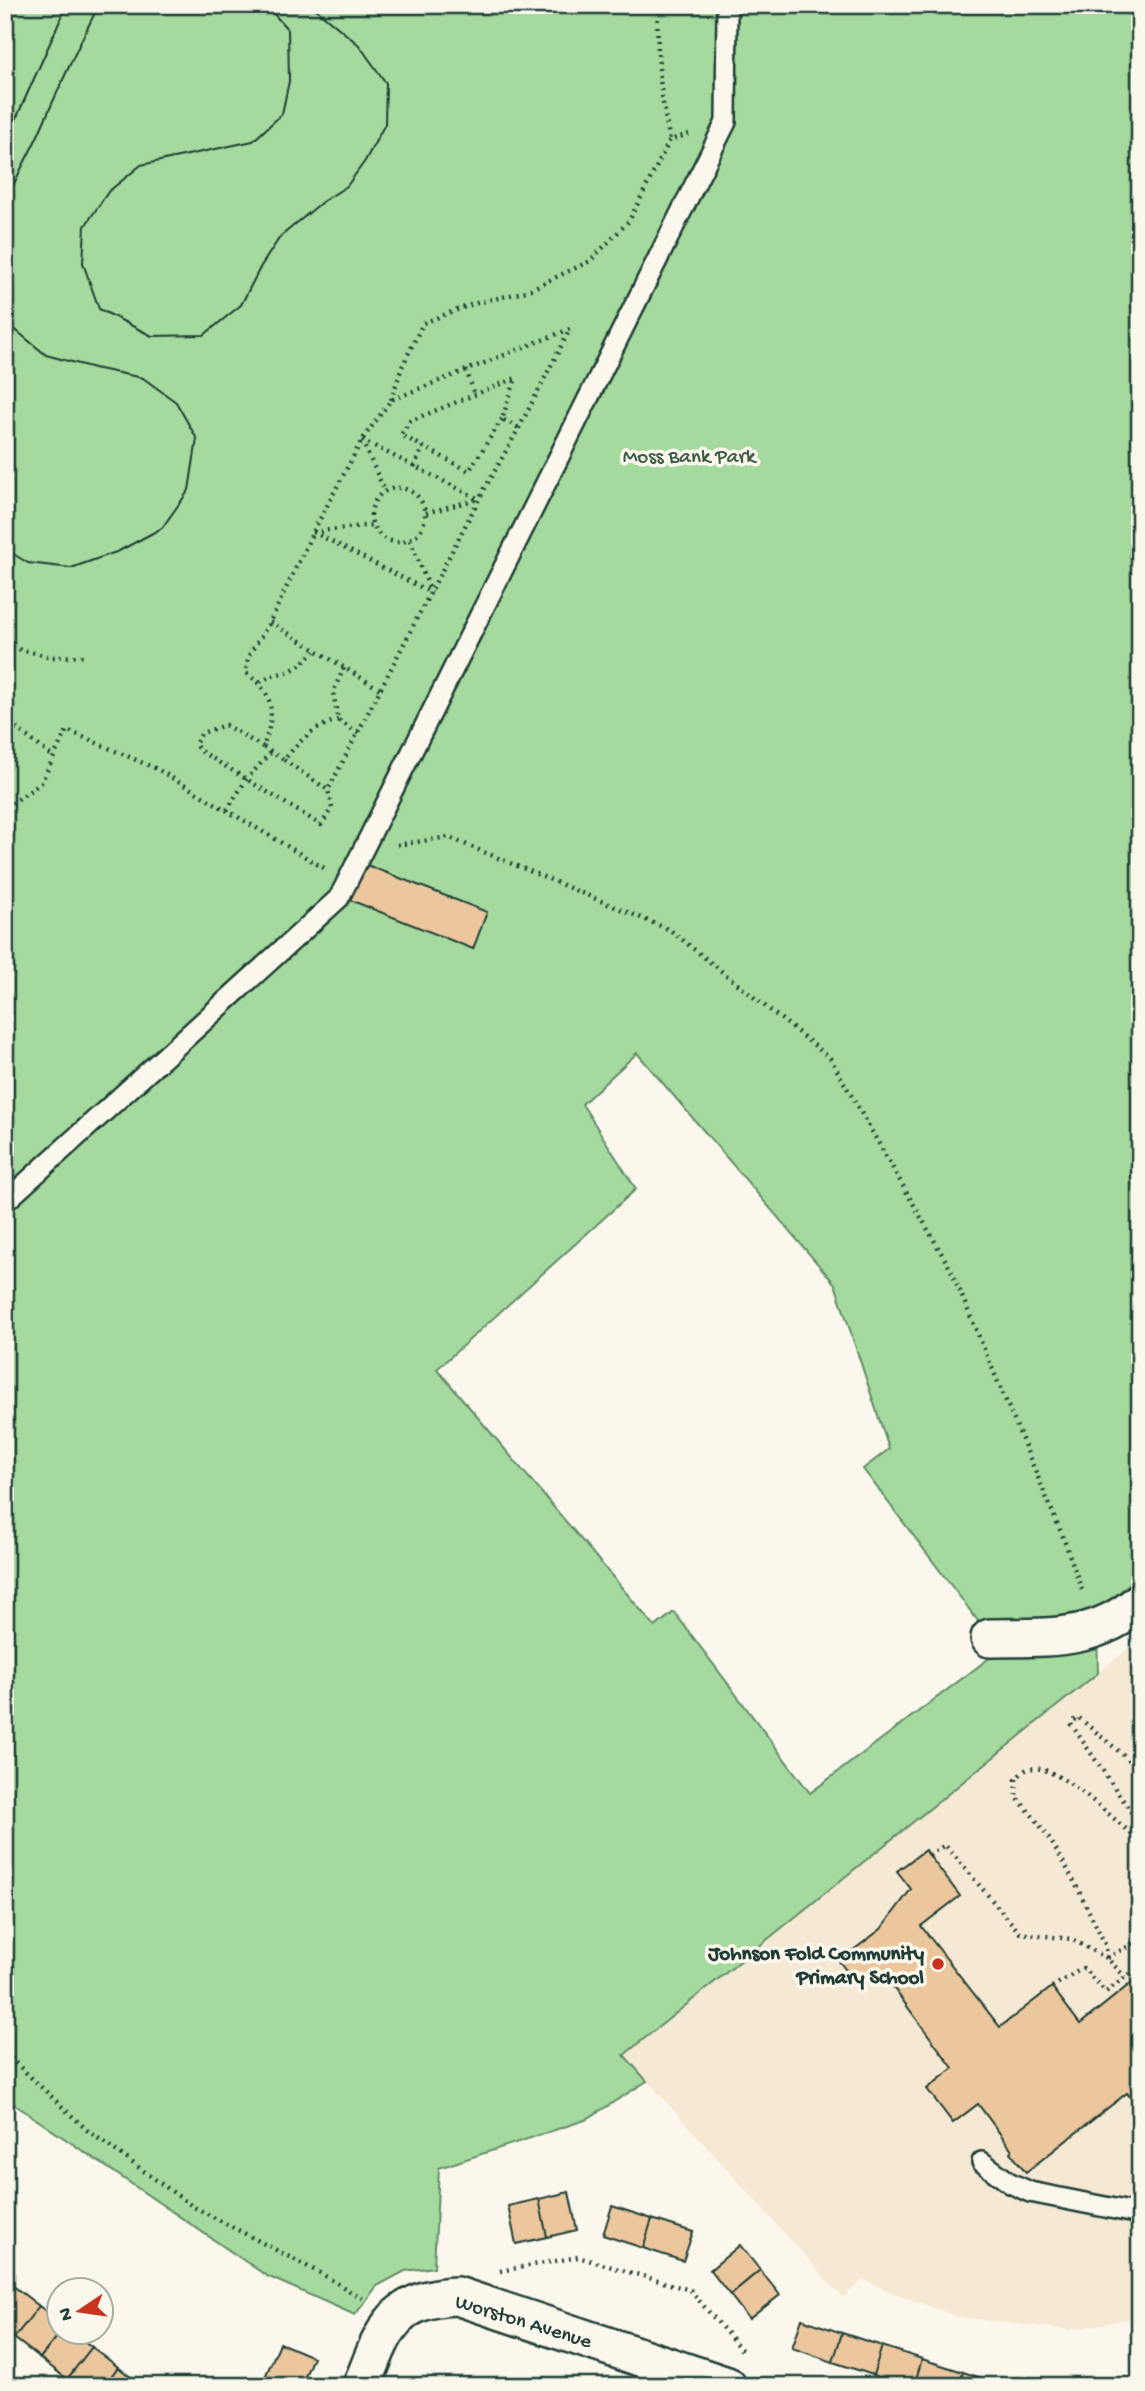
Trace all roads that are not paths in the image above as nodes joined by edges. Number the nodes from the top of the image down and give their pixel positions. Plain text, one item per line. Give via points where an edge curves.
1 (727, 5) edge
2 (5, 1202) edge
3 (1140, 1602) edge
4 (990, 1638) dead end
5 (982, 2162) dead end
6 (1140, 2214) edge
7 (736, 2374) edge
8 (362, 2386) edge

1 - 2 lane via 726,122 339,898
3 - 4 street via 1097,1630
5 - 6 lane via 1030,2192
7 - 8 street, Worston Avenue via 457,2296 421,2301 395,2319 379,2342

